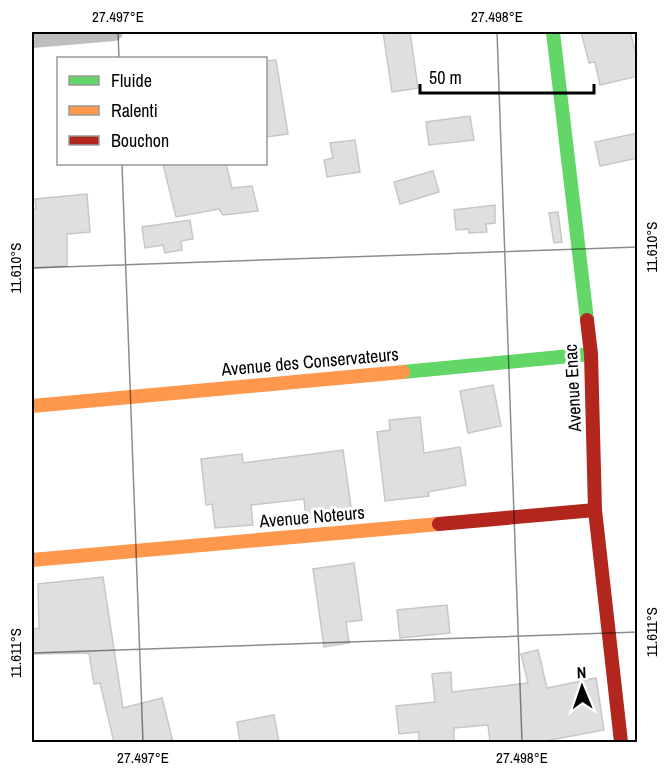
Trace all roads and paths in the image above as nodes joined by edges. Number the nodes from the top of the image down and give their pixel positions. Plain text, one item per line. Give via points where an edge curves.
1 (114, 32) edge
2 (554, 32) edge
3 (32, 39) edge
4 (591, 354) junction
5 (32, 406) edge
6 (596, 510) junction
7 (32, 560) edge
8 (621, 742) edge

1 - 3 street
2 - 4 street, Avenue Enac
4 - 5 street, Avenue des Conservateurs
4 - 6 street, Avenue Enac
6 - 7 street, Avenue Noteurs
6 - 8 street, Avenue Enac

